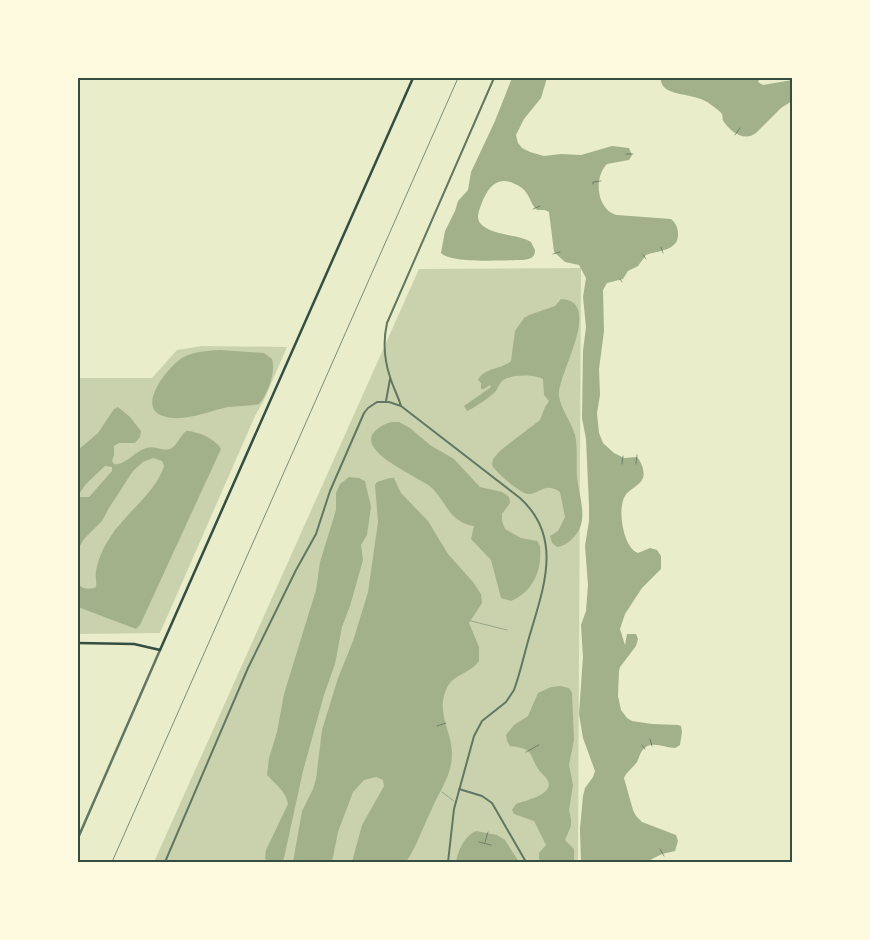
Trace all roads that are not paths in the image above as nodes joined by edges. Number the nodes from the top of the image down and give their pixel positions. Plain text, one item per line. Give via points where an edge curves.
1 (413, 78) edge
2 (494, 78) edge
3 (390, 379) junction
4 (386, 402) junction
5 (401, 406) junction
6 (471, 621) dead end
7 (507, 630) dead end
8 (78, 643) edge
9 (160, 650) junction
10 (459, 788) junction
11 (442, 792) dead end
12 (456, 802) junction
13 (78, 838) edge
14 (165, 862) edge
15 (448, 862) edge
16 (526, 862) edge

1 - 9 main road
2 - 3 street via 389,316 384,348
3 - 4 street
3 - 5 street
4 - 5 street
4 - 14 street via 373,404 361,419 330,491 316,534 248,668
5 - 10 street via 524,502 538,522 546,547 544,587 516,685 508,700 477,728
6 - 7 lane
8 - 9 main road via 134,644
9 - 13 street
10 - 12 street
10 - 16 street via 490,801
11 - 12 lane
12 - 15 street

